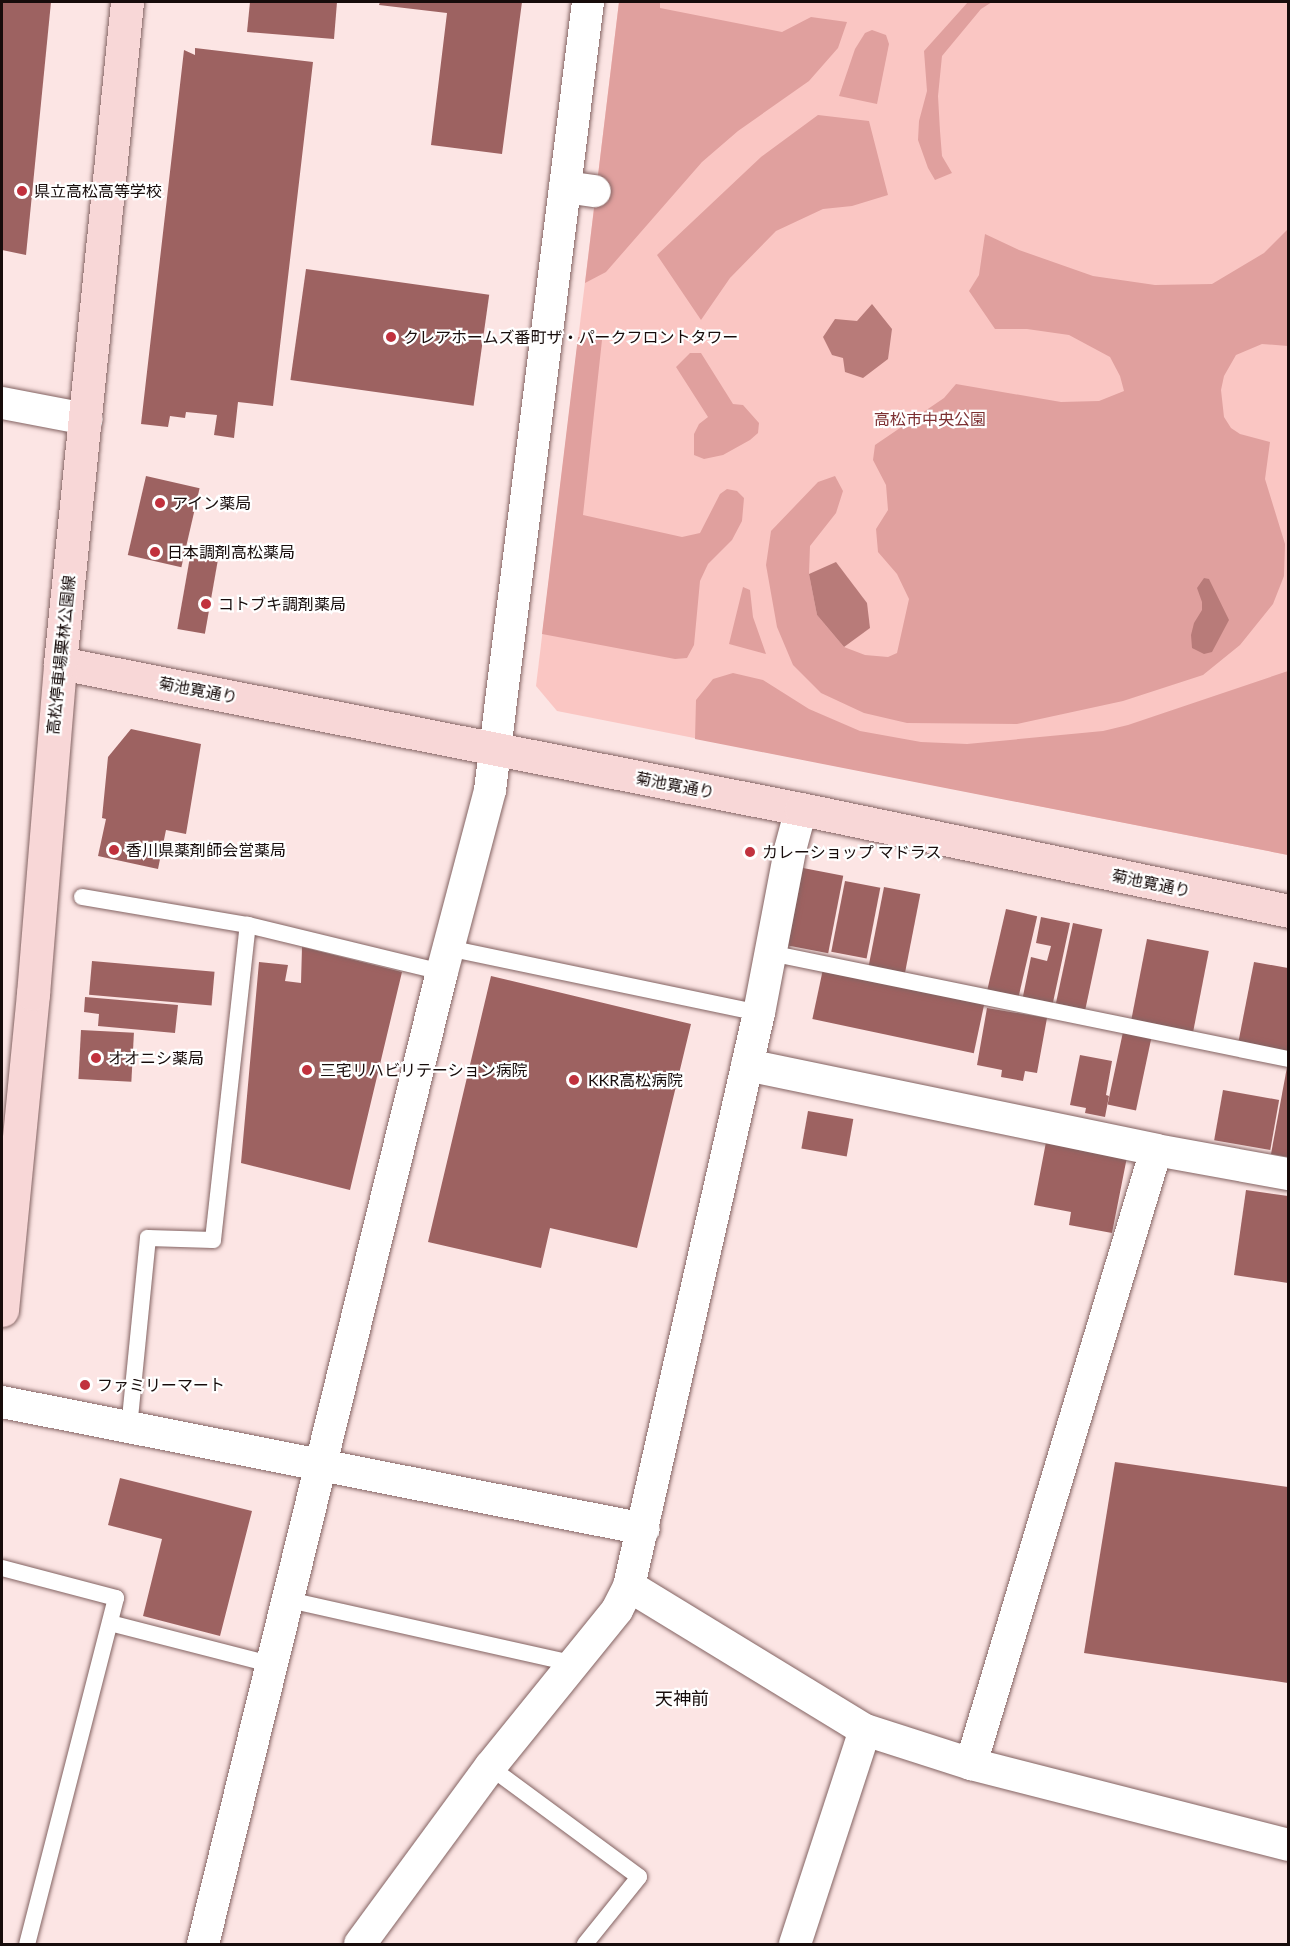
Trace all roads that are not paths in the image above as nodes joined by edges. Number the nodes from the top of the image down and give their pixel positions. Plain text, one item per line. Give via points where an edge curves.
1 (128, 2) edge
2 (588, 2) edge
3 (565, 187) junction
4 (595, 191) dead end
5 (2, 403) edge
6 (86, 419) junction
7 (60, 663) junction
8 (497, 750) junction
9 (801, 809) junction
10 (82, 897) dead end
11 (1288, 910) edge
12 (248, 925) junction
13 (770, 953) junction
14 (445, 960) junction
15 (759, 1013) junction
16 (1288, 1059) edge
17 (747, 1065) junction
18 (1156, 1150) junction
19 (1288, 1174) edge
20 (2, 1310) edge
21 (2, 1402) edge
22 (129, 1428) junction
23 (321, 1466) junction
24 (644, 1529) junction
25 (2, 1568) edge
26 (629, 1586) junction
27 (289, 1600) junction
28 (110, 1623) junction
29 (575, 1664) junction
30 (273, 1665) junction
31 (865, 1730) junction
32 (971, 1764) junction
33 (490, 1767) junction
34 (1288, 1845) edge
35 (27, 1944) edge
36 (203, 1944) edge
37 (360, 1944) edge
38 (585, 1944) edge
39 (795, 1944) edge

1 - 6 main road, 高松停車場栗林公園線
2 - 3 street
3 - 4 street
3 - 8 street
5 - 6 street
6 - 7 main road, 高松停車場栗林公園線
7 - 8 main road, 菊池寛通り
7 - 20 main road, 高松停車場栗林公園線
8 - 9 main road, 菊池寛通り
8 - 14 street
9 - 11 main road, 菊池寛通り
9 - 13 street
10 - 12 lane
12 - 14 lane
12 - 22 lane via 213,1240 148,1238
13 - 15 street
13 - 16 lane
14 - 15 lane
14 - 23 street
15 - 17 street
17 - 18 street
17 - 24 street
18 - 19 street
18 - 32 street
21 - 22 street
22 - 23 street
23 - 24 street
23 - 27 street
24 - 26 street
25 - 28 lane via 116,1598
26 - 29 street via 617,1610
26 - 31 street
27 - 29 lane
27 - 30 street
28 - 30 lane
28 - 35 lane
29 - 33 street
30 - 36 street
31 - 32 street
31 - 39 street
32 - 34 street
33 - 37 street
33 - 38 lane via 639,1877

